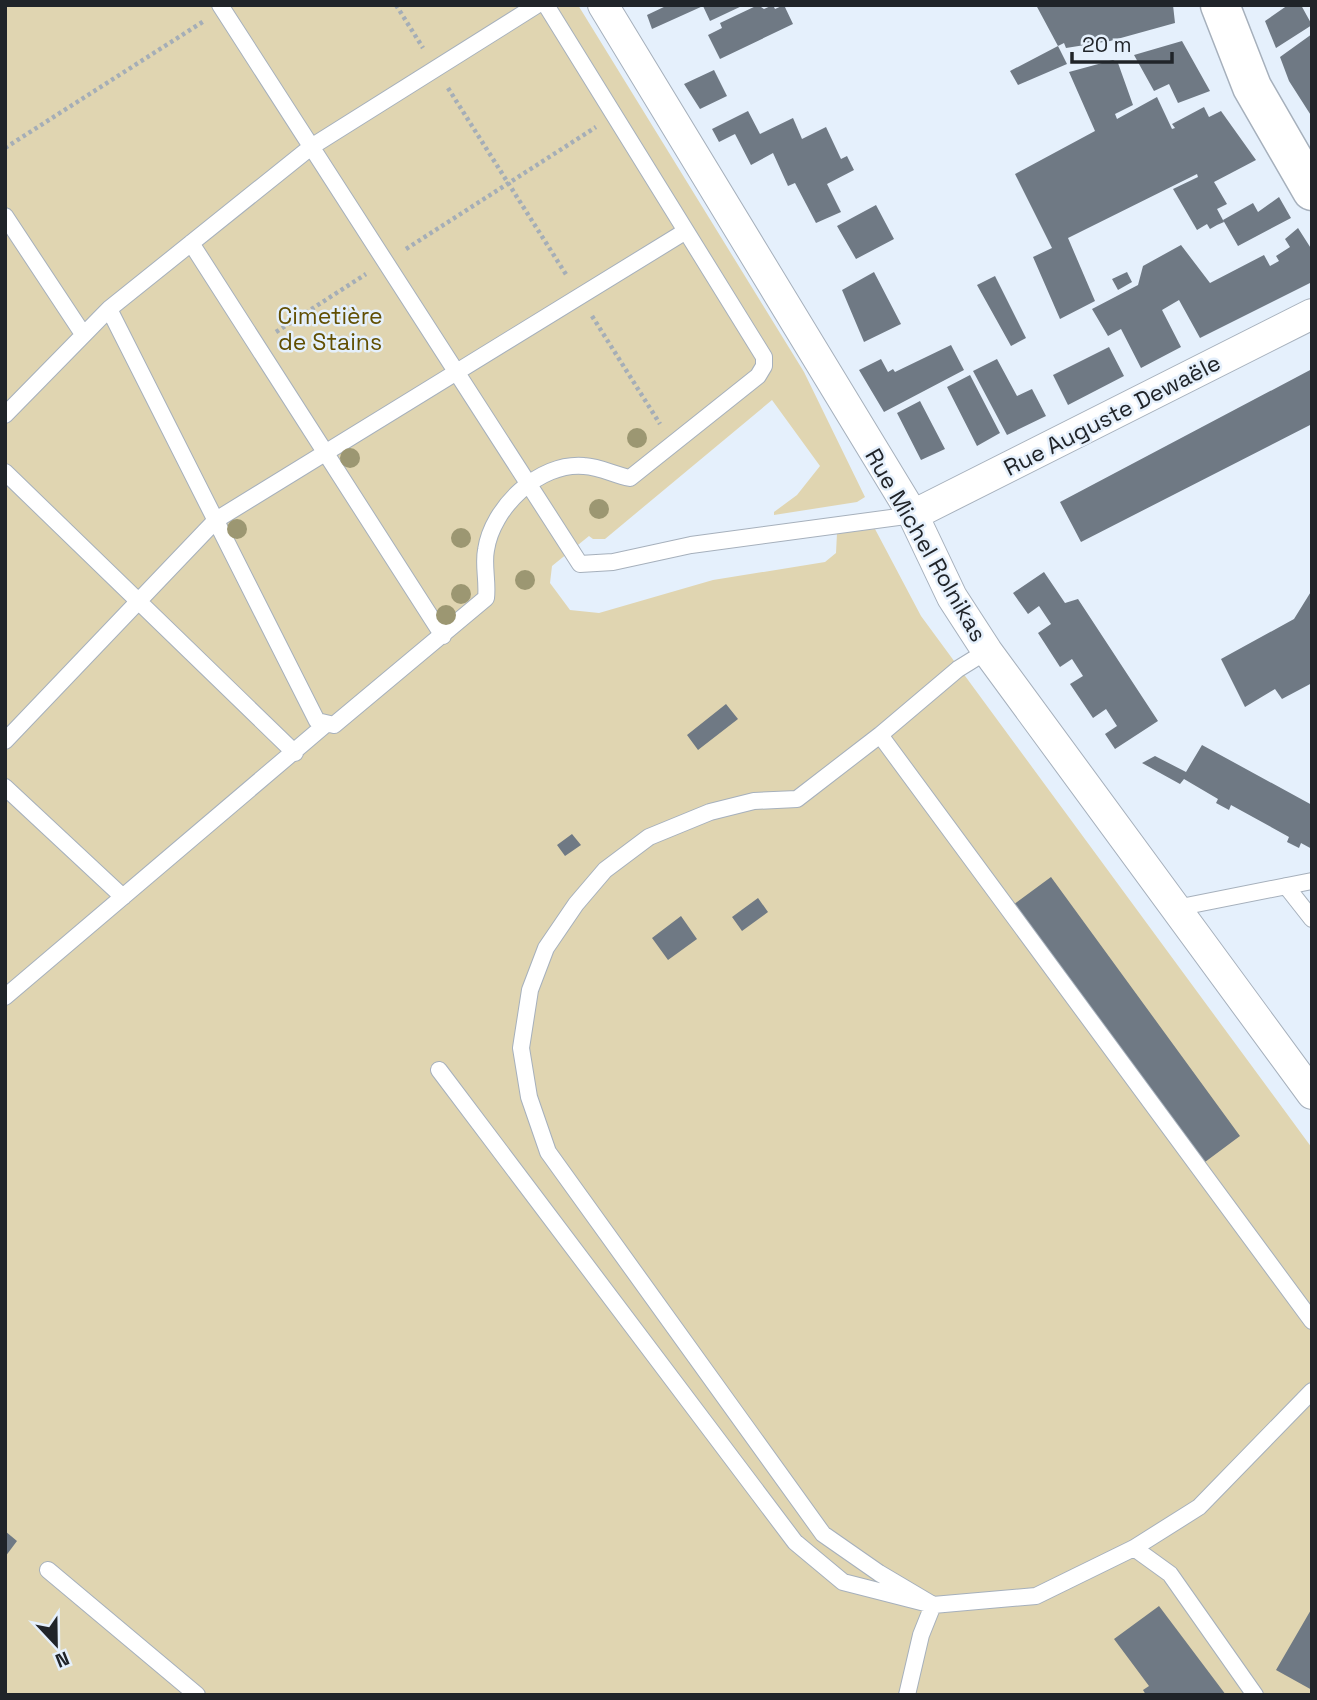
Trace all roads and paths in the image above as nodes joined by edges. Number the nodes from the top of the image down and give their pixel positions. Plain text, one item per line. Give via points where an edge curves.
1 (396, 5) edge
2 (537, 5) edge
3 (546, 5) edge
4 (603, 5) edge
5 (1220, 5) edge
6 (221, 7) edge
7 (436, 69) junction
8 (614, 116) junction
9 (311, 147) junction
10 (5, 148) edge
11 (509, 183) junction
12 (1312, 191) edge
13 (5, 216) edge
14 (686, 231) junction
15 (191, 243) junction
16 (385, 262) junction
17 (580, 296) junction
18 (109, 309) junction
19 (1312, 314) edge
20 (83, 334) junction
21 (256, 345) junction
22 (456, 373) junction
23 (5, 415) edge
24 (674, 445) junction
25 (325, 453) junction
26 (5, 472) edge
27 (528, 486) junction
28 (912, 515) junction
29 (216, 520) junction
30 (138, 601) junction
31 (443, 636) junction
32 (987, 651) junction
33 (325, 725) junction
34 (880, 735) junction
35 (5, 741) edge
36 (295, 753) junction
37 (5, 786) edge
38 (1312, 881) edge
39 (1286, 886) junction
40 (123, 897) junction
41 (1176, 908) junction
42 (1312, 919) edge
43 (5, 997) edge
44 (439, 1070) dead end
45 (1312, 1094) edge
46 (1312, 1321) edge
47 (1312, 1391) edge
48 (1134, 1548) junction
49 (48, 1570) dead end
50 (933, 1605) junction
51 (197, 1695) edge
52 (907, 1695) edge
53 (1255, 1695) edge

1 - 7 path
2 - 7 lane
3 - 8 lane
4 - 28 street, Rue Michel Rolnikas
5 - 12 main road via 1252,87
6 - 9 lane
6 - 10 path
7 - 9 lane
7 - 11 path
8 - 11 path
8 - 14 lane
9 - 15 lane
9 - 16 lane
11 - 16 path
11 - 17 path
13 - 20 lane
14 - 17 lane
14 - 24 lane via 764,357 764,366 758,376
15 - 18 lane
15 - 21 lane
16 - 21 path
16 - 22 lane
17 - 22 lane
17 - 24 path
18 - 20 lane
18 - 29 lane
19 - 28 street, Rue Auguste Dewaële
20 - 23 lane
21 - 25 lane
22 - 25 lane
22 - 27 lane
24 - 27 lane via 630,478 581,465 549,472
25 - 29 lane
25 - 31 lane
26 - 30 lane
27 - 28 lane via 580,564
27 - 31 lane via 495,517 485,551 486,598
28 - 32 street, Rue Michel Rolnikas via 952,597
29 - 30 lane
29 - 33 lane via 317,721
30 - 35 lane
30 - 36 lane
31 - 33 lane via 334,724
32 - 34 lane
32 - 41 street, Rue Michel Rolnikas
33 - 36 lane
34 - 46 lane
34 - 50 lane via 797,799 754,801 710,812 649,837 605,870 546,948 530,990 521,1048 529,1097 548,1152 823,1534
36 - 40 lane
37 - 40 lane
38 - 39 lane
39 - 41 lane
39 - 42 lane
40 - 43 lane
41 - 45 street, Rue Michel Rolnikas
44 - 50 lane via 796,1542 843,1582
47 - 48 lane via 1199,1507
48 - 50 lane via 1036,1596
48 - 53 lane via 1170,1574
49 - 51 lane
50 - 52 lane

